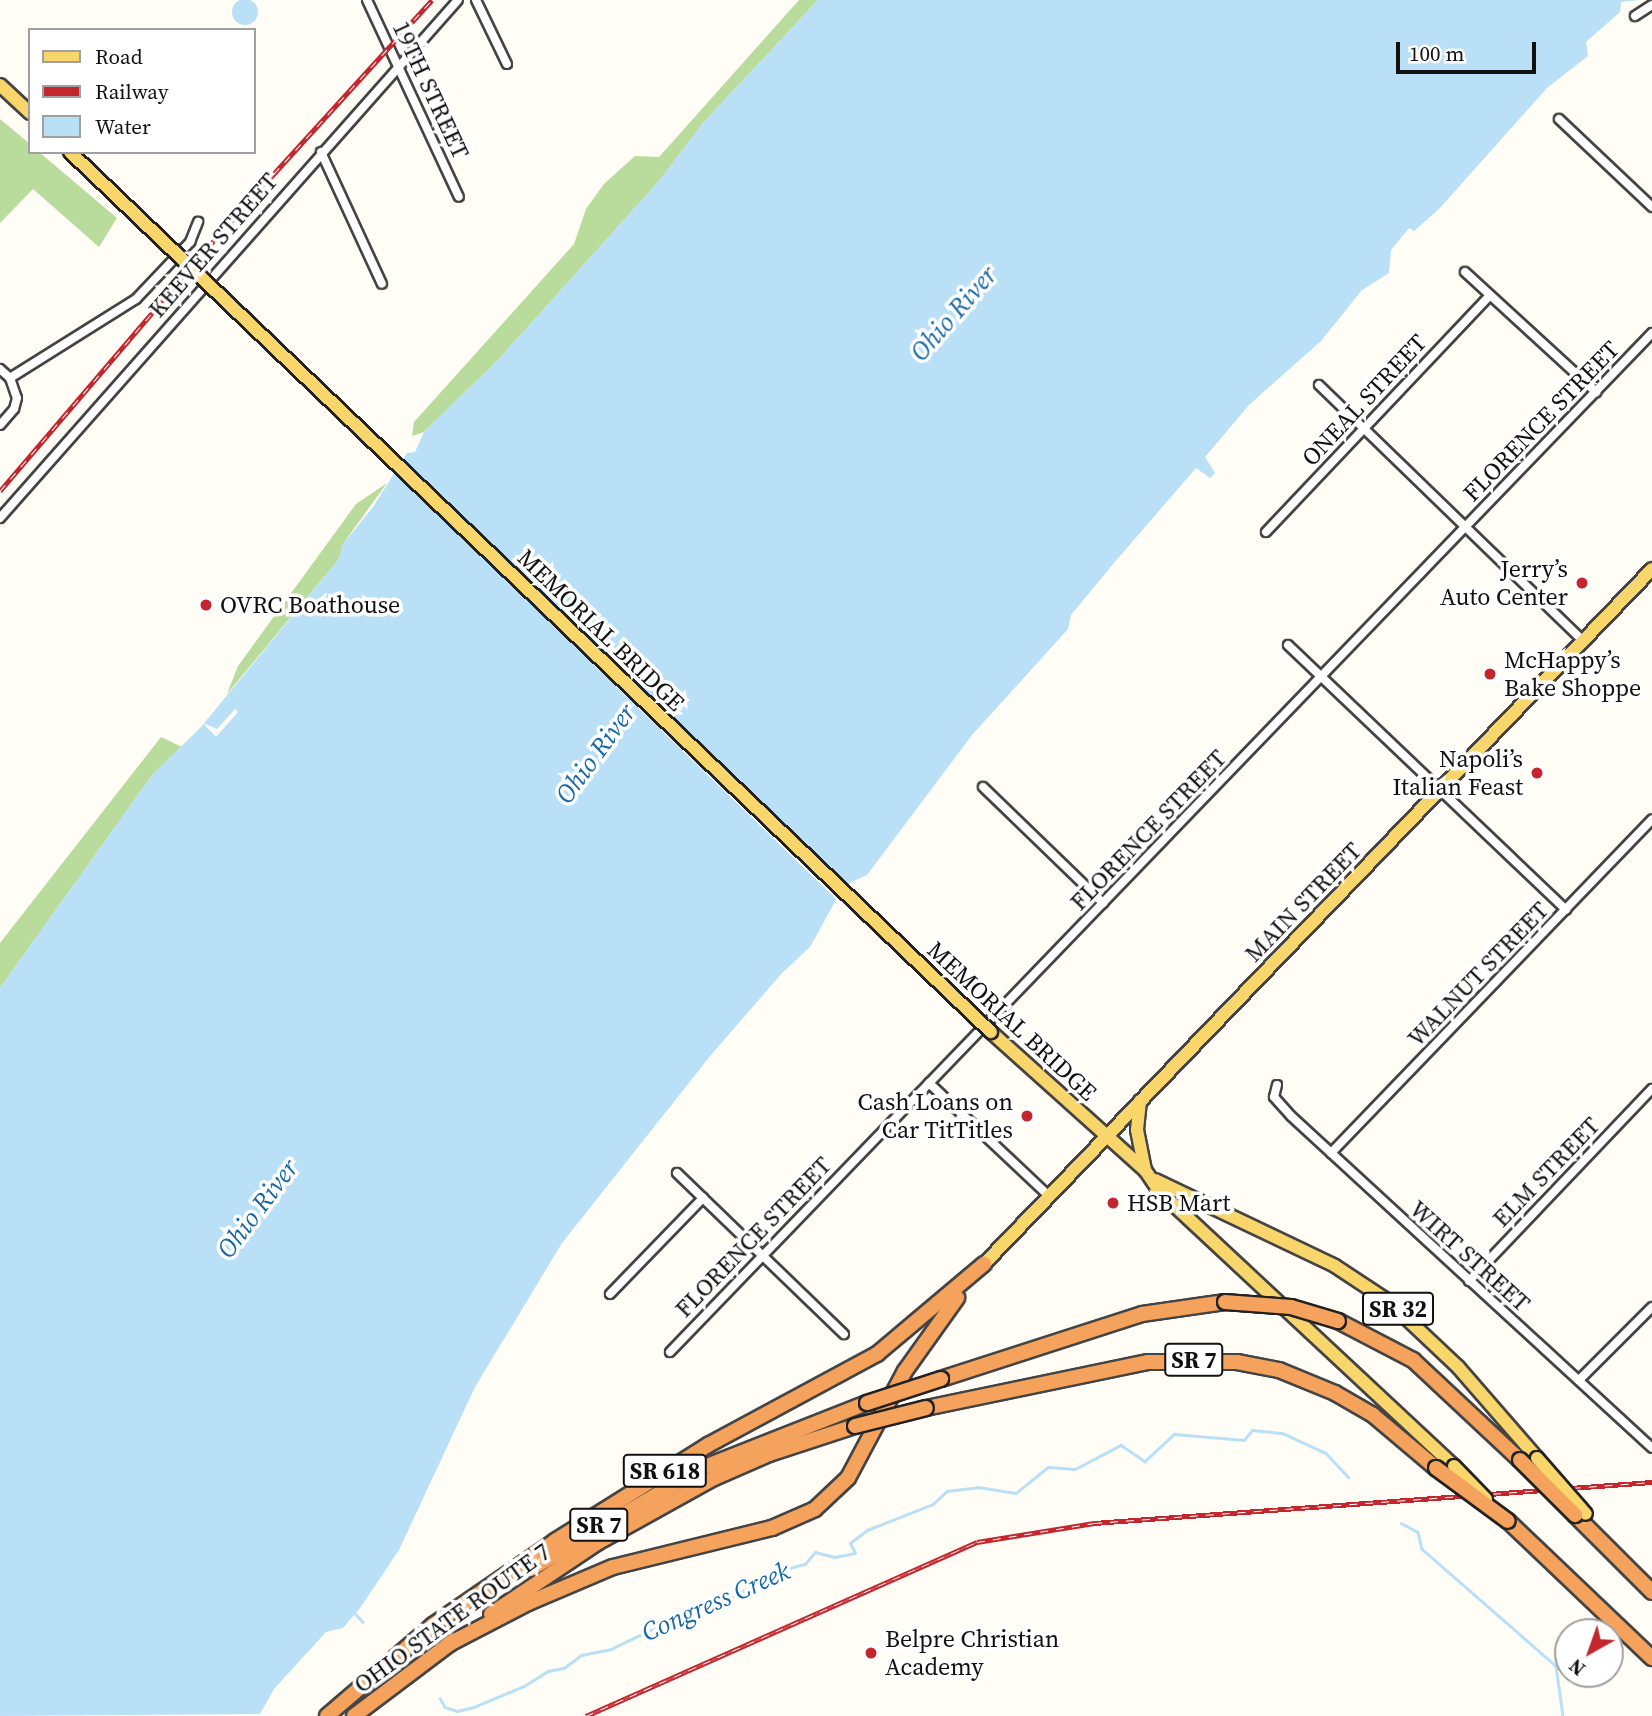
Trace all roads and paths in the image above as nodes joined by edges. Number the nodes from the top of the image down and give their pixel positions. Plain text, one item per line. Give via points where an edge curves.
1 (368, 0) edge
2 (458, 0) edge
3 (476, 0) edge
4 (1652, 5) edge
5 (1635, 16) dead end
6 (507, 64) dead end
7 (399, 66) junction
8 (0, 85) edge
9 (28, 111) edge
10 (1559, 119) dead end
11 (321, 152) junction
12 (72, 154) edge
13 (459, 197) dead end
14 (1652, 206) edge
15 (198, 222) dead end
16 (1465, 272) dead end
17 (382, 284) dead end
18 (1490, 295) junction
19 (1652, 333) edge
20 (0, 369) edge
21 (10, 378) junction
22 (1319, 385) dead end
23 (1596, 392) junction
24 (0, 425) edge
25 (1363, 428) junction
26 (0, 518) edge
27 (1466, 527) junction
28 (1266, 532) dead end
29 (1652, 569) edge
30 (1582, 640) junction
31 (1289, 645) dead end
32 (1323, 676) junction
33 (983, 787) dead end
34 (1441, 789) junction
35 (1652, 820) edge
36 (1103, 903) junction
37 (1566, 910) junction
38 (929, 1083) junction
39 (1277, 1085) dead end
40 (1652, 1089) edge
41 (1140, 1101) junction
42 (1105, 1136) junction
43 (1331, 1153) junction
44 (1144, 1170) junction
45 (677, 1173) dead end
46 (1155, 1180) junction
47 (1049, 1196) junction
48 (703, 1198) junction
49 (762, 1255) junction
50 (984, 1265) junction
51 (1469, 1281) junction
52 (610, 1294) dead end
53 (1652, 1307) edge
54 (844, 1334) dead end
55 (670, 1352) dead end
56 (1579, 1380) junction
57 (1652, 1448) edge
58 (1581, 1515) junction
59 (1508, 1521) junction
60 (1652, 1592) edge
61 (449, 1644) junction
62 (1652, 1658) edge
63 (356, 1692) junction
64 (327, 1716) edge
65 (354, 1716) edge

1 - 7 street, 19TH STREET
2 - 7 street, KEEVER STREET
3 - 6 street
4 - 5 street
7 - 11 street, KEEVER STREET
7 - 13 street, 19TH STREET
8 - 9 main road
10 - 14 street
11 - 17 street
11 - 26 street, KEEVER STREET
12 - 42 main road, MEMORIAL BRIDGE, bridge
15 - 21 street via 190,242 136,299
16 - 18 street
18 - 23 street
18 - 25 street, ONEAL STREET
19 - 23 street, FLORENCE STREET
20 - 21 street
21 - 24 street via 17,398
22 - 25 street
23 - 27 street, FLORENCE STREET
25 - 27 street
25 - 28 street, ONEAL STREET
27 - 30 street
27 - 32 street, FLORENCE STREET
29 - 30 main road, MAIN STREET
30 - 34 main road, MAIN STREET
31 - 32 street
32 - 34 street
32 - 36 street, FLORENCE STREET
33 - 36 street
34 - 37 street
34 - 41 main road, MAIN STREET
35 - 37 street, WALNUT STREET
36 - 38 street, FLORENCE STREET
37 - 43 street, WALNUT STREET
38 - 47 street
38 - 49 street, FLORENCE STREET
39 - 43 street, WIRT STREET via 1273,1093 1278,1103
40 - 51 street, ELM STREET
41 - 42 main road, MAIN STREET
41 - 44 main road via 1137,1130
42 - 44 main road, SR 32
42 - 47 main road, MAIN STREET
43 - 51 street, WIRT STREET
44 - 46 main road, SR 32
45 - 48 street
46 - 58 main road, SR 32, bridge via 1335,1266 1388,1301 1458,1367
46 - 59 main road, SR 32, bridge via 1159,1191
47 - 50 main road, MAIN STREET
48 - 49 street
48 - 52 street
49 - 54 street
49 - 55 street, FLORENCE STREET
50 - 61 highway via 924,1341 848,1478 815,1509 766,1530 613,1567 528,1603
50 - 63 highway, SR 618 via 877,1354 624,1496 433,1625
51 - 56 street, WIRT STREET
53 - 56 street
56 - 57 street, WIRT STREET
58 - 60 highway, SR 7
58 - 63 highway, SR 7, bridge via 1413,1360 1338,1321 1291,1307 1224,1302 1142,1314 867,1403 753,1446 675,1482 491,1595
59 - 61 highway, OHIO STATE ROUTE 7 / SR 7, bridge via 1373,1415 1335,1393 1279,1370 1237,1362 1149,1362 926,1408 800,1443 726,1473 648,1513 538,1581
59 - 62 highway, SR 7
61 - 65 highway, OHIO STATE ROUTE 7 / SR 7
63 - 64 highway, OHIO STATE ROUTE 7 / SR 7

